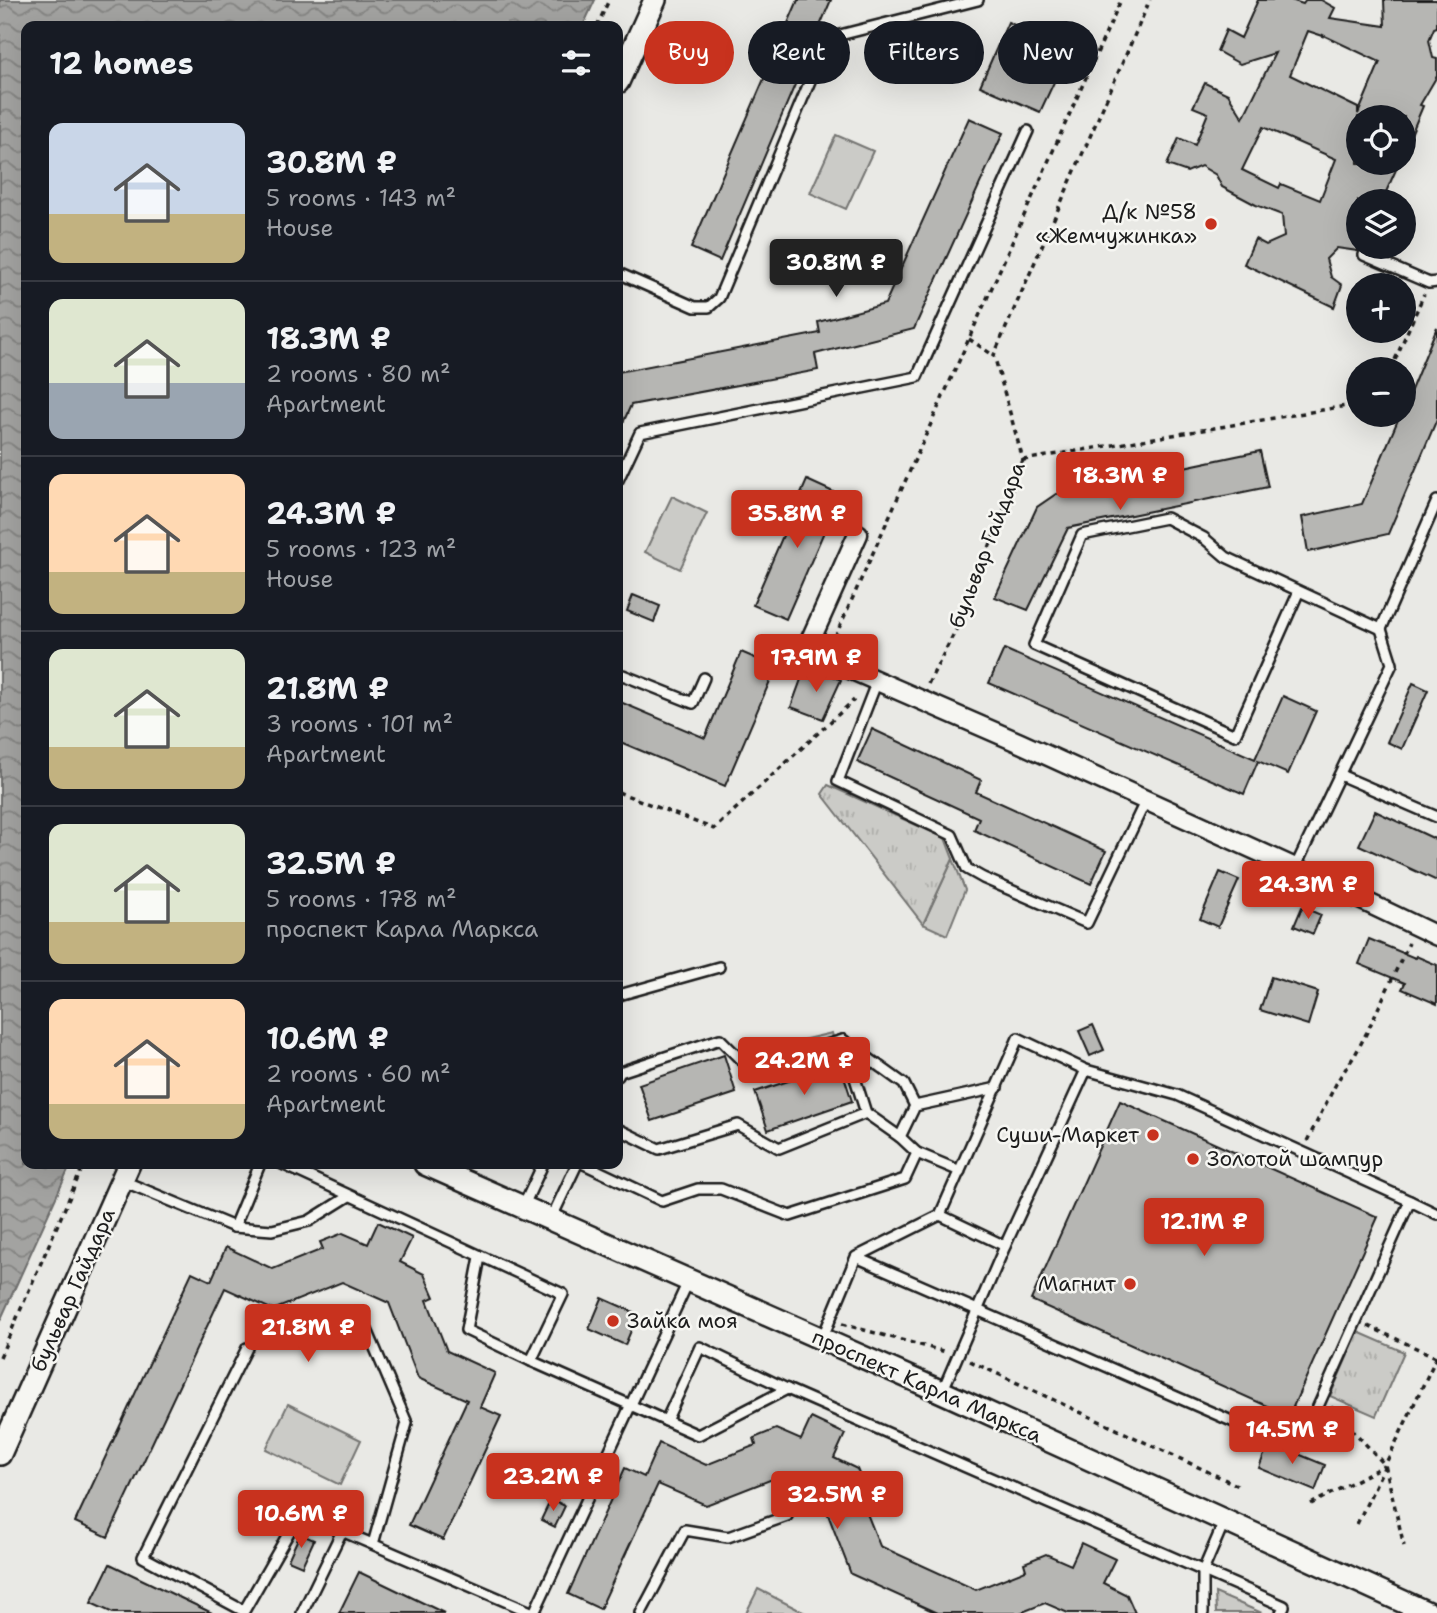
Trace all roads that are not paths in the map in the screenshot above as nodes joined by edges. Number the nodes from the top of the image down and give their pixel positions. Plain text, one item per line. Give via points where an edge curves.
1 (655, 0) edge
2 (978, 0) edge
3 (623, 71) edge
4 (1027, 131) dead end
5 (1374, 259) edge
6 (623, 276) edge
7 (1433, 282) edge
8 (623, 469) edge
9 (1437, 502) edge
10 (858, 534) dead end
11 (1299, 591) junction
12 (1381, 629) junction
13 (623, 675) edge
14 (704, 678) dead end
15 (877, 681) junction
16 (1340, 775) junction
17 (1146, 800) junction
18 (1437, 817) edge
19 (1295, 869) junction
20 (1437, 936) edge
21 (719, 967) dead end
22 (623, 994) edge
23 (843, 1040) junction
24 (1086, 1070) junction
25 (623, 1071) edge
26 (997, 1088) junction
27 (915, 1106) junction
28 (866, 1113) junction
29 (623, 1131) edge
30 (900, 1137) junction
31 (917, 1153) junction
32 (258, 1169) edge
33 (292, 1169) edge
34 (436, 1169) edge
35 (541, 1169) edge
36 (575, 1169) edge
37 (595, 1169) edge
38 (960, 1171) junction
39 (126, 1172) edge
40 (349, 1196) junction
41 (1410, 1201) junction
42 (523, 1207) junction
43 (1437, 1214) edge
44 (940, 1215) junction
45 (551, 1219) junction
46 (234, 1227) junction
47 (1005, 1246) junction
48 (480, 1256) junction
49 (856, 1257) junction
50 (688, 1280) junction
51 (978, 1311) junction
52 (365, 1325) dead end
53 (826, 1330) junction
54 (247, 1348) dead end
55 (531, 1361) junction
56 (787, 1389) junction
57 (942, 1392) junction
58 (630, 1405) junction
59 (666, 1421) junction
60 (0, 1454) edge
61 (787, 1516) dead end
62 (1225, 1520) junction
63 (342, 1531) junction
64 (373, 1544) junction
65 (1203, 1571) junction
66 (1437, 1594) edge
67 (302, 1613) edge
68 (534, 1613) edge
69 (642, 1613) edge
70 (1203, 1613) edge
71 (1281, 1613) edge
72 (1428, 1613) edge

1 - 3 street
2 - 6 lane via 828,38 719,298 709,307 695,307
4 - 8 lane via 917,377 640,433
5 - 7 lane
9 - 12 lane
10 - 15 street via 806,650
11 - 11 lane via 1226,557 1205,538 1166,518 1082,535 1034,645 1235,735
11 - 12 lane
12 - 16 lane via 1392,664
13 - 14 lane via 693,703
15 - 17 street
15 - 17 lane via 838,781 952,835 967,869 983,878 1087,923
16 - 18 lane
16 - 19 lane
17 - 19 street
19 - 20 street
21 - 22 lane
23 - 25 lane via 749,1068 720,1039
23 - 27 lane via 904,1084
23 - 28 lane
24 - 26 lane via 1018,1038
24 - 41 lane via 1177,1095
24 - 47 lane
26 - 27 lane
26 - 38 lane
27 - 30 lane
28 - 29 lane via 779,1148 738,1125 659,1149
28 - 30 lane
30 - 31 lane
31 - 37 lane via 905,1179 790,1216 721,1189 698,1189 662,1201
31 - 38 lane
32 - 46 lane
33 - 40 lane
34 - 42 street, проспект Карла Маркса
35 - 42 lane
36 - 45 lane
38 - 44 lane
39 - 46 lane
39 - 60 street, бульвар Гайдара
40 - 46 lane via 309,1221 272,1230
40 - 48 lane
41 - 43 lane
41 - 51 lane via 1322,1398 1306,1425 1293,1433 1275,1437 1259,1433
42 - 45 street, проспект Карла Маркса
44 - 47 lane
44 - 49 lane
45 - 50 street, проспект Карла Маркса
47 - 51 lane
48 - 55 lane via 466,1330
48 - 55 lane via 563,1294
49 - 51 lane
49 - 53 lane
50 - 53 street, проспект Карла Маркса
50 - 58 lane
51 - 57 lane
52 - 64 lane via 407,1423
53 - 57 street, проспект Карла Маркса
54 - 63 lane via 144,1557 244,1611 300,1513
55 - 58 lane
56 - 59 lane via 698,1435
56 - 59 lane via 700,1347
56 - 65 lane
57 - 62 street, проспект Карла Маркса
58 - 59 lane
58 - 68 lane
61 - 69 lane via 728,1537 685,1530
62 - 65 lane
62 - 72 street, проспект Карла Маркса
63 - 64 lane
63 - 67 lane
64 - 68 lane
65 - 70 lane
65 - 71 lane via 1284,1606
66 - 72 street

